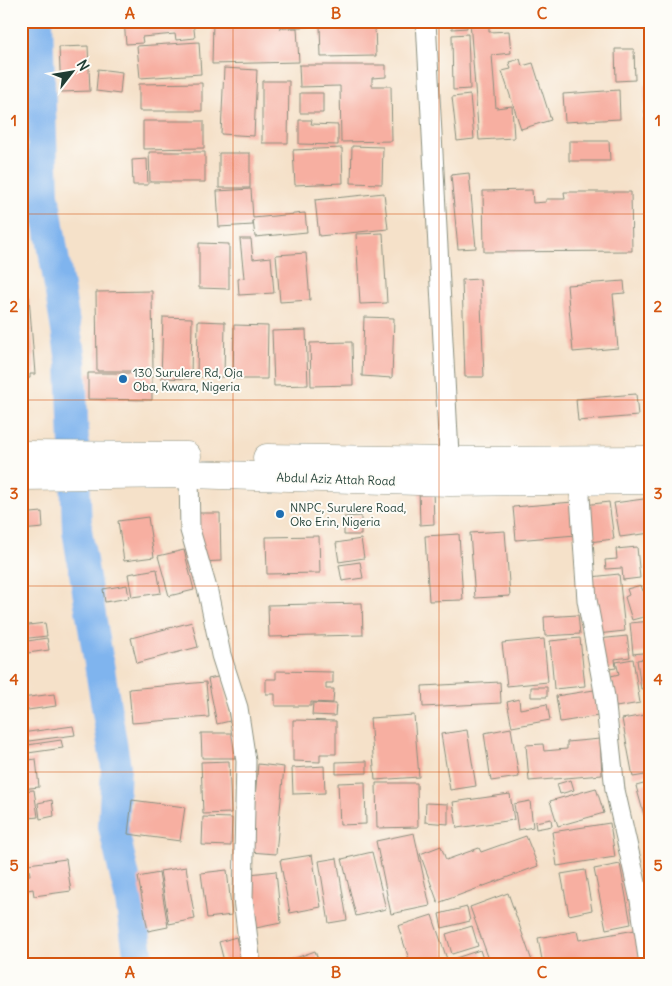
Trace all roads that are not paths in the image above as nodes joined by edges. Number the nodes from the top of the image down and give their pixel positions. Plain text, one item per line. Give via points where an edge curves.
1 (426, 21) edge
2 (651, 460) edge
3 (33, 465) edge
4 (98, 465) junction
5 (450, 472) junction
6 (189, 474) junction
7 (651, 480) edge
8 (579, 481) junction
9 (251, 965) edge
10 (649, 965) edge

1 - 5 street
2 - 5 highway, Abdul Aziz Attah Road
3 - 4 highway, Abdul Aziz Attah Road
4 - 5 highway, Abdul Aziz Attah Road
4 - 6 highway, Abdul Aziz Attah Road
5 - 6 highway, Abdul Aziz Attah Road
5 - 8 highway, Abdul Aziz Attah Road
6 - 9 street via 190,530 238,708 246,761 243,899
7 - 8 highway, Abdul Aziz Attah Road
8 - 10 street via 587,600 605,697 615,790 640,900

